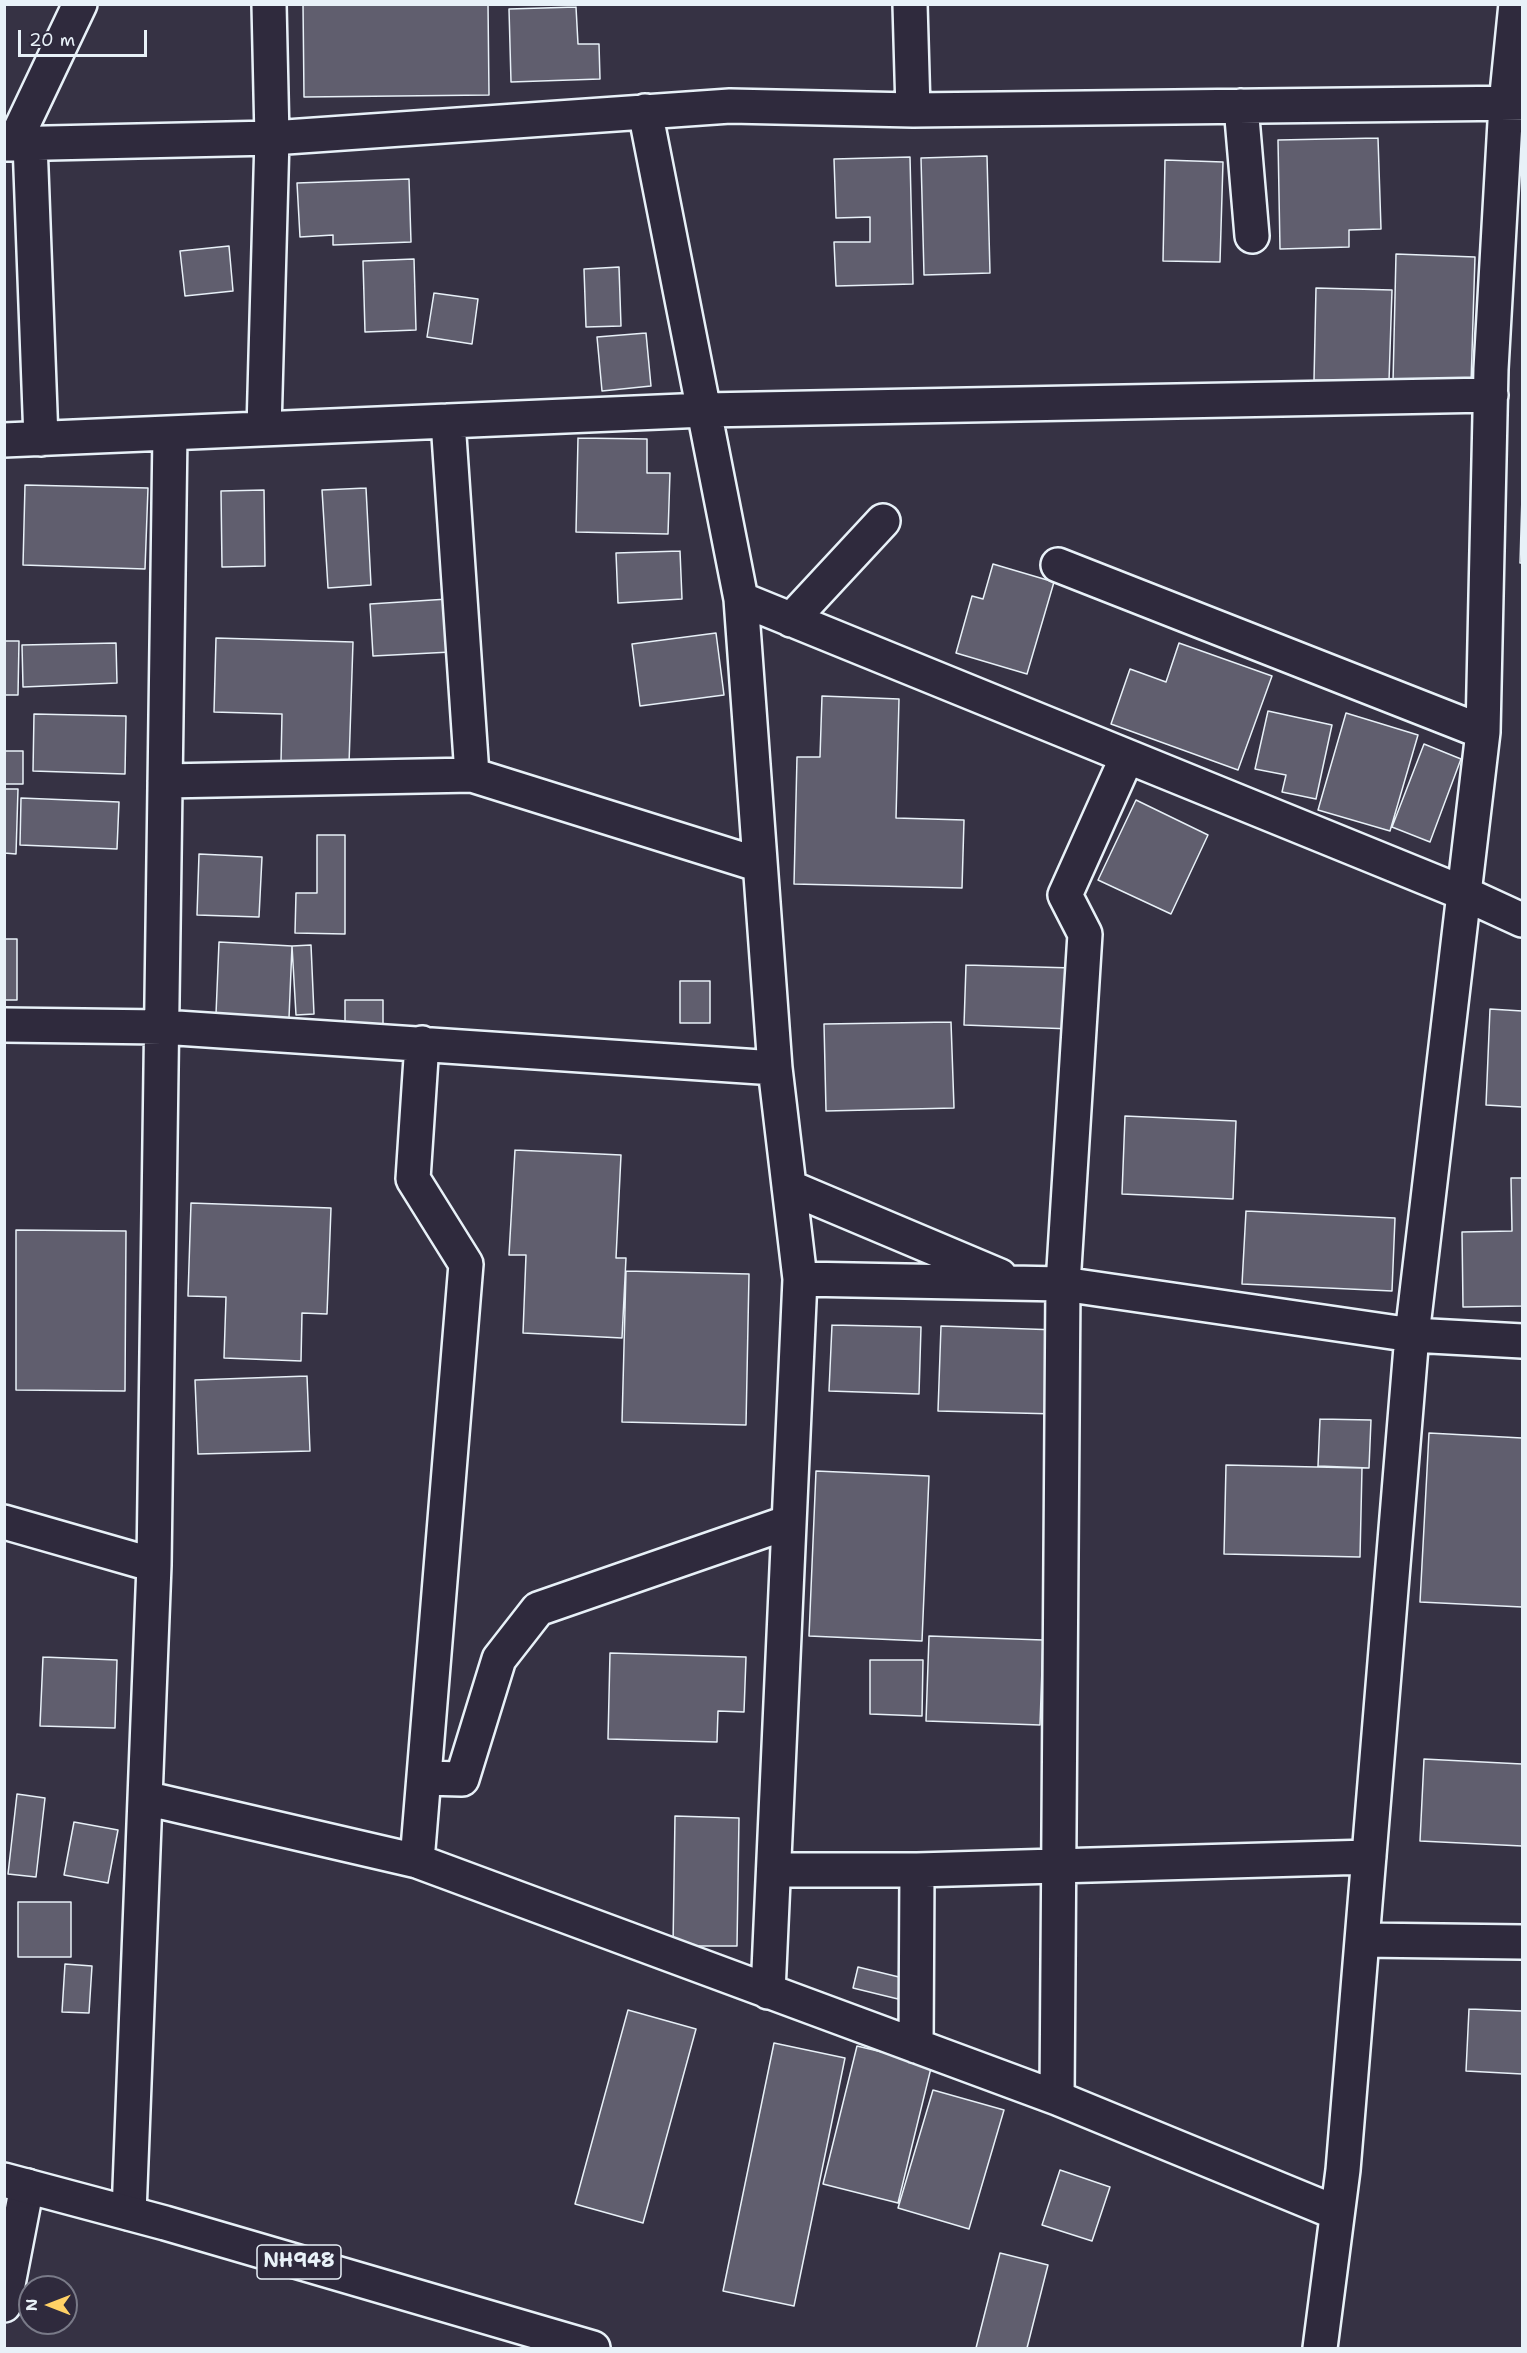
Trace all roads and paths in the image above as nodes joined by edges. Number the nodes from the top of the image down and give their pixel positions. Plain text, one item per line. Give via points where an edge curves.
1 (80, 4) edge
2 (269, 4) edge
3 (910, 4) edge
4 (1515, 4) edge
5 (1514, 103) edge
6 (1241, 106) junction
7 (913, 110) junction
8 (645, 111) junction
9 (272, 138) junction
10 (16, 143) edge
11 (1252, 236) dead end
12 (1491, 395) junction
13 (705, 410) junction
14 (448, 421) junction
15 (264, 429) junction
16 (170, 433) junction
17 (41, 439) junction
18 (4, 440) edge
19 (883, 522) dead end
20 (1058, 565) dead end
21 (741, 599) junction
22 (791, 620) junction
23 (1483, 732) junction
24 (1127, 757) junction
25 (472, 775) junction
26 (165, 781) junction
27 (760, 865) junction
28 (1463, 893) junction
29 (1522, 920) edge
30 (4, 1025) edge
31 (162, 1027) junction
32 (422, 1043) junction
33 (775, 1068) junction
34 (789, 1186) junction
35 (800, 1279) junction
36 (1016, 1283) junction
37 (1062, 1284) junction
38 (1412, 1335) junction
39 (1522, 1341) edge
40 (4, 1522) edge
41 (789, 1522) junction
42 (154, 1565) junction
43 (424, 1778) junction
44 (145, 1798) junction
45 (1369, 1857) junction
46 (417, 1862) junction
47 (1059, 1866) junction
48 (774, 1870) junction
49 (917, 1870) junction
50 (1362, 1940) junction
51 (1522, 1942) edge
52 (768, 1992) junction
53 (915, 2046) junction
54 (1057, 2098) junction
55 (16, 2183) edge
56 (129, 2213) junction
57 (1337, 2213) junction
58 (4, 2305) edge
59 (593, 2349) edge
60 (1320, 2349) edge

1 - 10 main road
2 - 9 main road
3 - 7 main road
4 - 5 main road
5 - 6 main road
5 - 12 main road
6 - 7 main road
6 - 11 main road
7 - 8 main road via 730,106
8 - 9 main road
8 - 13 main road
9 - 10 main road
9 - 15 main road
10 - 17 main road
12 - 13 main road
12 - 23 main road
13 - 14 main road
13 - 21 main road
14 - 15 main road
14 - 25 main road
15 - 16 main road
16 - 17 main road
16 - 26 main road
17 - 18 main road
19 - 22 main road
20 - 23 main road
21 - 22 main road
21 - 27 main road
22 - 24 main road
23 - 28 main road
24 - 28 main road
24 - 37 main road via 1065,896 1085,934
25 - 26 main road
25 - 27 main road
26 - 31 main road
27 - 33 main road
28 - 29 main road
28 - 38 main road
30 - 31 main road
31 - 32 main road
31 - 42 main road
32 - 33 main road
32 - 43 main road via 413,1179 466,1264
33 - 34 main road
34 - 35 main road
34 - 36 main road
35 - 36 main road
35 - 41 main road
36 - 37 main road
37 - 38 main road
37 - 47 main road
38 - 39 main road
38 - 45 main road
40 - 42 main road
41 - 43 main road via 538,1609 499,1659 462,1779
41 - 48 main road
42 - 44 main road
43 - 46 main road
44 - 46 main road
44 - 56 main road
45 - 47 main road
45 - 50 main road
46 - 52 main road
47 - 49 main road
47 - 54 main road
48 - 49 main road
48 - 52 main road
49 - 53 main road
50 - 51 main road
50 - 57 main road
52 - 53 main road
53 - 54 main road
54 - 57 main road
55 - 56 main road, NH948
55 - 58 main road
56 - 59 main road, NH948
57 - 60 main road

